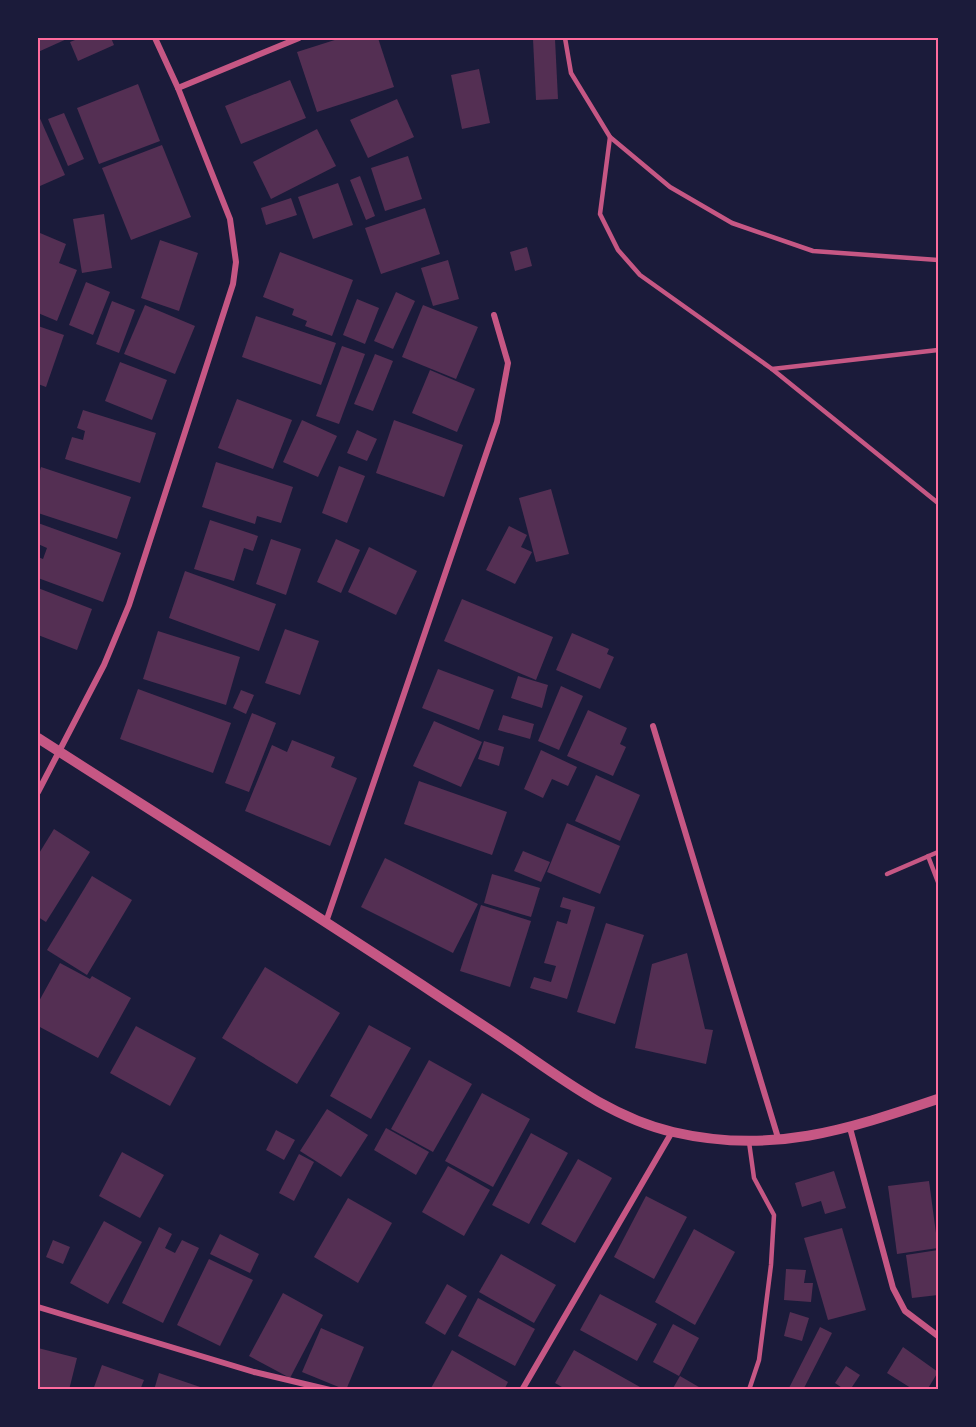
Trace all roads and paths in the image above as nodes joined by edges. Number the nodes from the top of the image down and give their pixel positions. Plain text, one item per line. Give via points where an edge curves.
1 (155, 38) edge
2 (299, 38) edge
3 (565, 38) edge
4 (178, 88) junction
5 (610, 136) junction
6 (939, 260) edge
7 (494, 315) dead end
8 (939, 350) edge
9 (772, 369) junction
10 (939, 503) edge
11 (653, 726) dead end
12 (38, 738) edge
13 (61, 753) junction
14 (38, 792) edge
15 (939, 852) edge
16 (928, 856) junction
17 (887, 874) dead end
18 (939, 882) edge
19 (326, 922) junction
20 (939, 1099) edge
21 (850, 1128) junction
22 (672, 1132) junction
23 (749, 1142) junction
24 (779, 1142) junction
25 (38, 1307) edge
26 (939, 1336) edge
27 (330, 1389) edge
28 (522, 1389) edge
29 (749, 1389) edge

1 - 4 street
2 - 4 street
3 - 5 lane via 571,74
4 - 13 street via 230,219 236,262 233,284 129,605
5 - 6 lane via 670,187 732,223 813,251
5 - 9 lane via 600,214 618,250 640,275
7 - 19 street via 508,363 497,422
8 - 9 lane
9 - 10 lane
11 - 24 street
12 - 13 street
13 - 14 street
13 - 19 street
15 - 16 lane
16 - 17 lane
16 - 18 lane
19 - 22 street via 568,1084 617,1112
20 - 21 street
21 - 24 street
21 - 26 street via 893,1288 904,1311
22 - 23 street
22 - 28 street
23 - 24 street
23 - 29 lane via 754,1178 774,1215 759,1360
25 - 27 street via 254,1372

